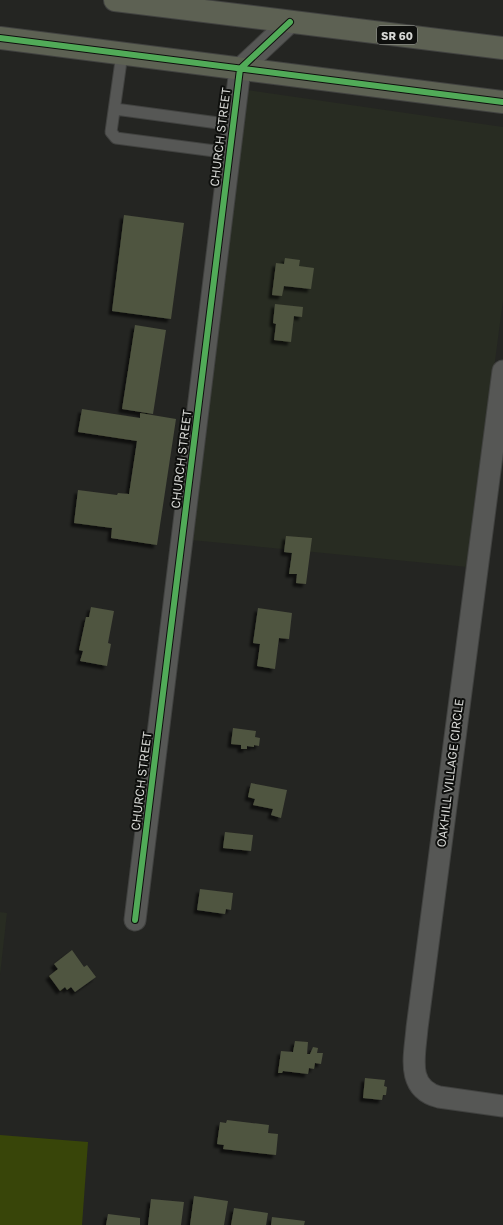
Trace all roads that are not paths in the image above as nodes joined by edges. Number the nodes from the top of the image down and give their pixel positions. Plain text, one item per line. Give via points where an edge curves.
1 (115, 0) edge
2 (143, 2) edge
3 (290, 22) junction
4 (0, 38) edge
5 (503, 48) edge
6 (122, 54) junction
7 (240, 69) junction
8 (503, 102) edge
9 (114, 109) junction
10 (233, 125) junction
11 (230, 153) junction
12 (503, 372) edge
13 (135, 920) dead end
14 (503, 1106) edge

1 - 2 highway, SR 60
2 - 3 highway, SR 60
3 - 5 highway, SR 60
3 - 7 street
4 - 6 highway
6 - 7 highway
6 - 9 lane
7 - 8 highway
7 - 10 street, CHURCH STREET
9 - 10 lane
9 - 11 lane via 111,132 116,138
10 - 11 street, CHURCH STREET
11 - 13 street, CHURCH STREET
12 - 14 street, OAKHILL VILLAGE CIRCLE via 417,1028 414,1072 421,1087 429,1095

